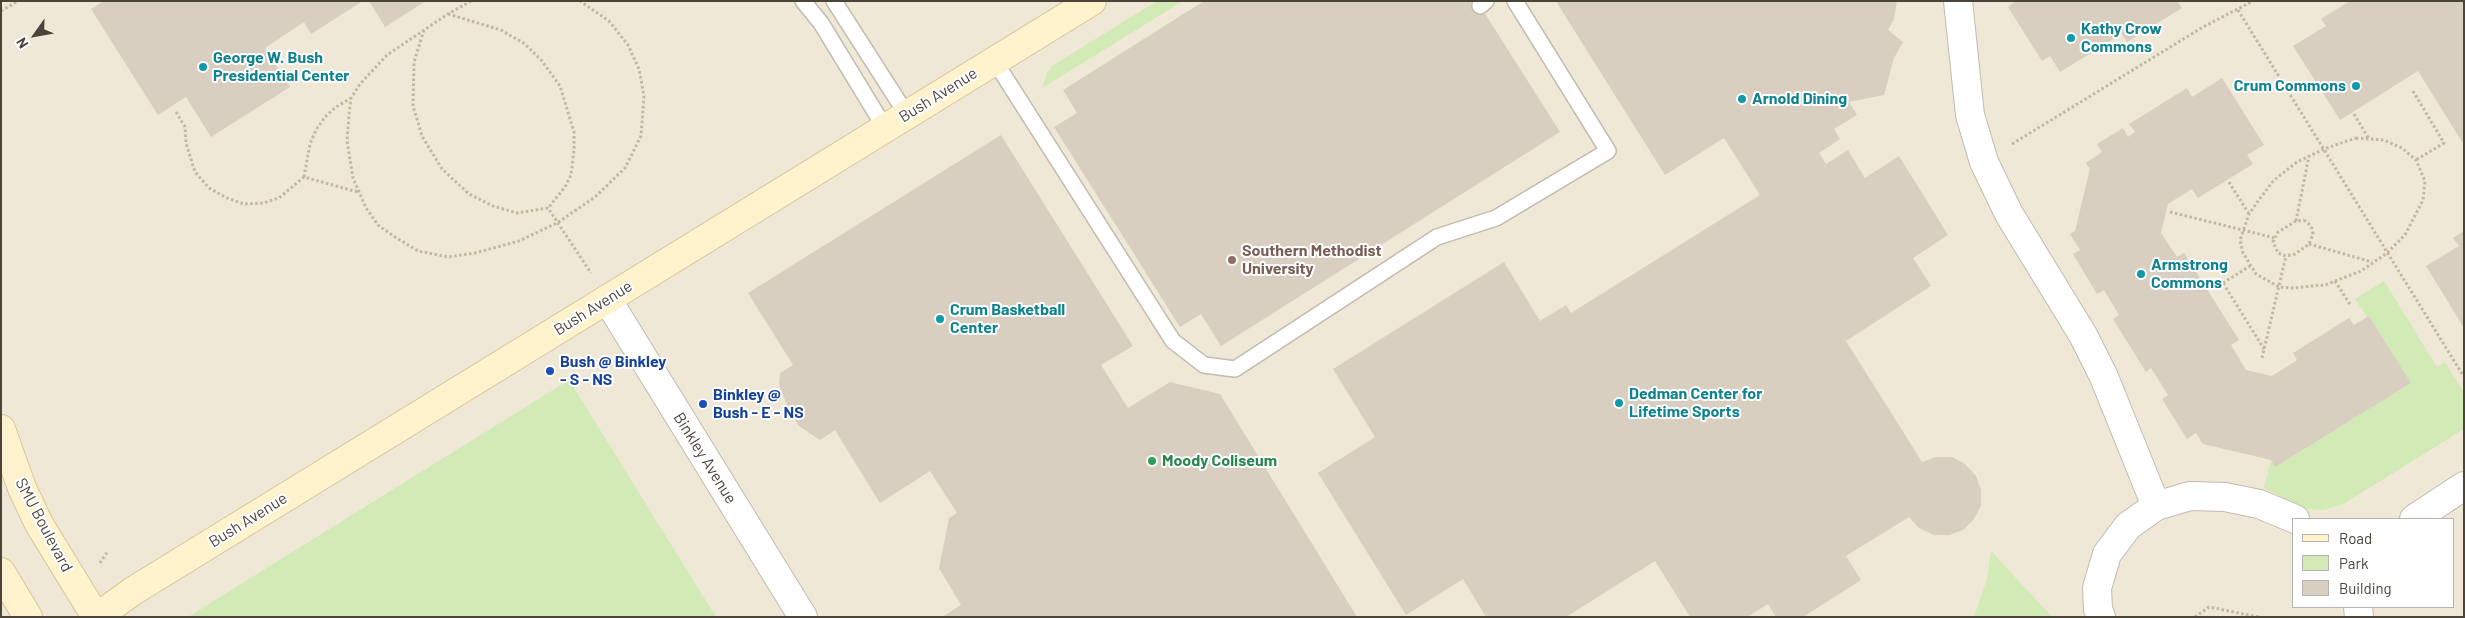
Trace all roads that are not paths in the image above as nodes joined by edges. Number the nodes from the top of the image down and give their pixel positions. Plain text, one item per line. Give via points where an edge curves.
1 (803, 1) edge
2 (834, 1) edge
3 (1092, 1) edge
4 (1515, 1) edge
5 (1958, 1) edge
6 (994, 60) junction
7 (896, 121) junction
8 (607, 299) junction
9 (1, 429) edge
10 (2464, 486) edge
11 (2156, 506) junction
12 (2293, 518) edge
13 (2416, 518) edge
14 (1, 572) edge
15 (28, 617) edge
16 (96, 617) edge
17 (803, 617) edge
18 (2101, 617) edge

1 - 7 lane
2 - 7 lane
3 - 6 street, Bush Avenue
4 - 6 lane via 1608,151 1496,218 1437,236 1235,369 1204,365 1173,342
5 - 11 street via 1970,115 1984,162 2009,214 2083,335 2104,377
6 - 7 street, Bush Avenue
7 - 8 street, Bush Avenue
8 - 16 street, Bush Avenue via 133,591
8 - 17 street, Binkley Avenue
9 - 16 street, SMU Boulevard via 39,524
10 - 13 street
11 - 12 street via 2190,496 2225,497 2259,504
11 - 18 street via 2128,526 2107,554 2097,588
14 - 15 street

